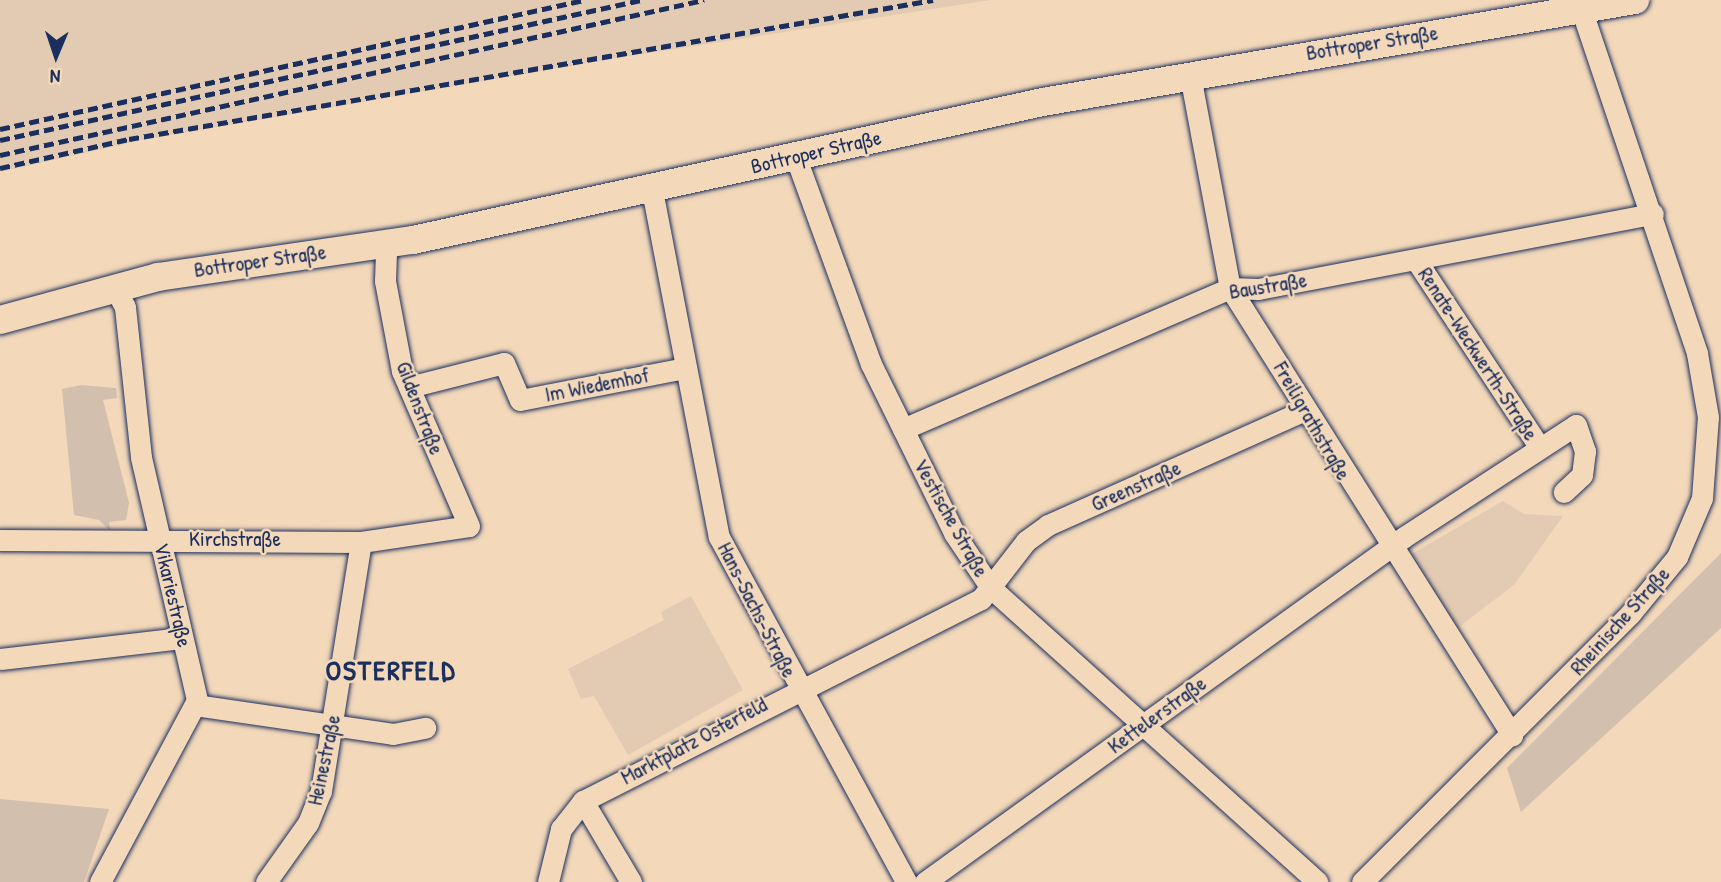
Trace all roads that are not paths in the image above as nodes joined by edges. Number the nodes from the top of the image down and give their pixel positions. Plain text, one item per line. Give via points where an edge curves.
1 (1635, 0) edge
2 (1578, 4) edge
3 (1190, 75) junction
4 (796, 158) junction
5 (652, 190) junction
6 (1654, 214) junction
7 (386, 244) junction
8 (1416, 260) junction
9 (1230, 288) junction
10 (115, 289) junction
11 (0, 320) edge
12 (685, 368) junction
13 (409, 387) junction
14 (1303, 411) junction
15 (903, 429) junction
16 (1540, 448) junction
17 (1564, 492) dead end
18 (469, 526) joint
19 (161, 540) junction
20 (0, 541) edge
21 (361, 542) junction
22 (1390, 550) junction
23 (991, 588) junction
24 (182, 638) junction
25 (0, 659) edge
26 (799, 691) junction
27 (195, 705) junction
28 (1144, 723) junction
29 (332, 726) junction
30 (425, 728) dead end
31 (1512, 735) junction
32 (583, 801) junction
33 (100, 882) edge
34 (266, 882) edge
35 (548, 882) edge
36 (631, 882) edge
37 (906, 882) edge
38 (925, 882) edge
39 (1317, 882) edge
40 (1362, 882) edge

1 - 2 main road, Bottroper Straße
2 - 3 main road, Bottroper Straße
2 - 6 street, Rheinische Straße
3 - 4 main road, Bottroper Straße
3 - 9 street, Freiligrathstraße
4 - 5 main road, Bottroper Straße
4 - 15 street, Vestische Straße via 862,344
5 - 7 main road, Bottroper Straße
5 - 12 street, Hans-Sachs-Straße
6 - 8 street, Baustraße
6 - 31 street, Rheinische Straße via 1704,386 1709,449 1702,498 1664,574
7 - 10 main road, Bottroper Straße via 209,267
7 - 13 street, Gildenstraße via 387,290
8 - 9 street, Baustraße
8 - 16 street, Renate-Weckwerth-Straße
9 - 14 street, Freiligrathstraße via 1302,398
9 - 15 street, Baustraße
10 - 11 main road, Bottroper Straße
10 - 19 street, Vikariestraße via 125,307 133,412
12 - 13 street, Im Wiedemhof via 520,400 504,363
12 - 26 street, Hans-Sachs-Straße via 716,524 737,577
13 - 18 street, Gildenstraße
14 - 22 street, Freiligrathstraße
14 - 23 street, Greenstraße via 1048,525 1026,541
15 - 23 street, Vestische Straße via 954,533
16 - 17 street, Renate-Weckwerth-Straße via 1576,425 1586,452 1582,475
16 - 22 street, Renate-Weckwerth-Straße
18 - 21 street, Kirchstraße
19 - 20 street, Kirchstraße
19 - 21 street, Kirchstraße
19 - 24 street, Vikariestraße
21 - 29 street, Heinestraße
22 - 28 street, Kettelerstraße
22 - 31 street, Freiligrathstraße via 1403,559
23 - 26 street, Marktplatz Osterfeld via 819,686
23 - 28 street, Vestische Straße
24 - 25 street
24 - 27 street, Vikariestraße
26 - 32 street, Marktplatz Osterfeld
26 - 37 street, Hans-Sachs-Straße
27 - 29 street
27 - 33 street
28 - 38 street, Kettelerstraße
28 - 39 street, Vestische Straße
29 - 30 street via 394,734
29 - 34 street, Heinestraße via 316,809
31 - 40 street, Rheinische Straße
32 - 35 street via 561,829
32 - 36 street

